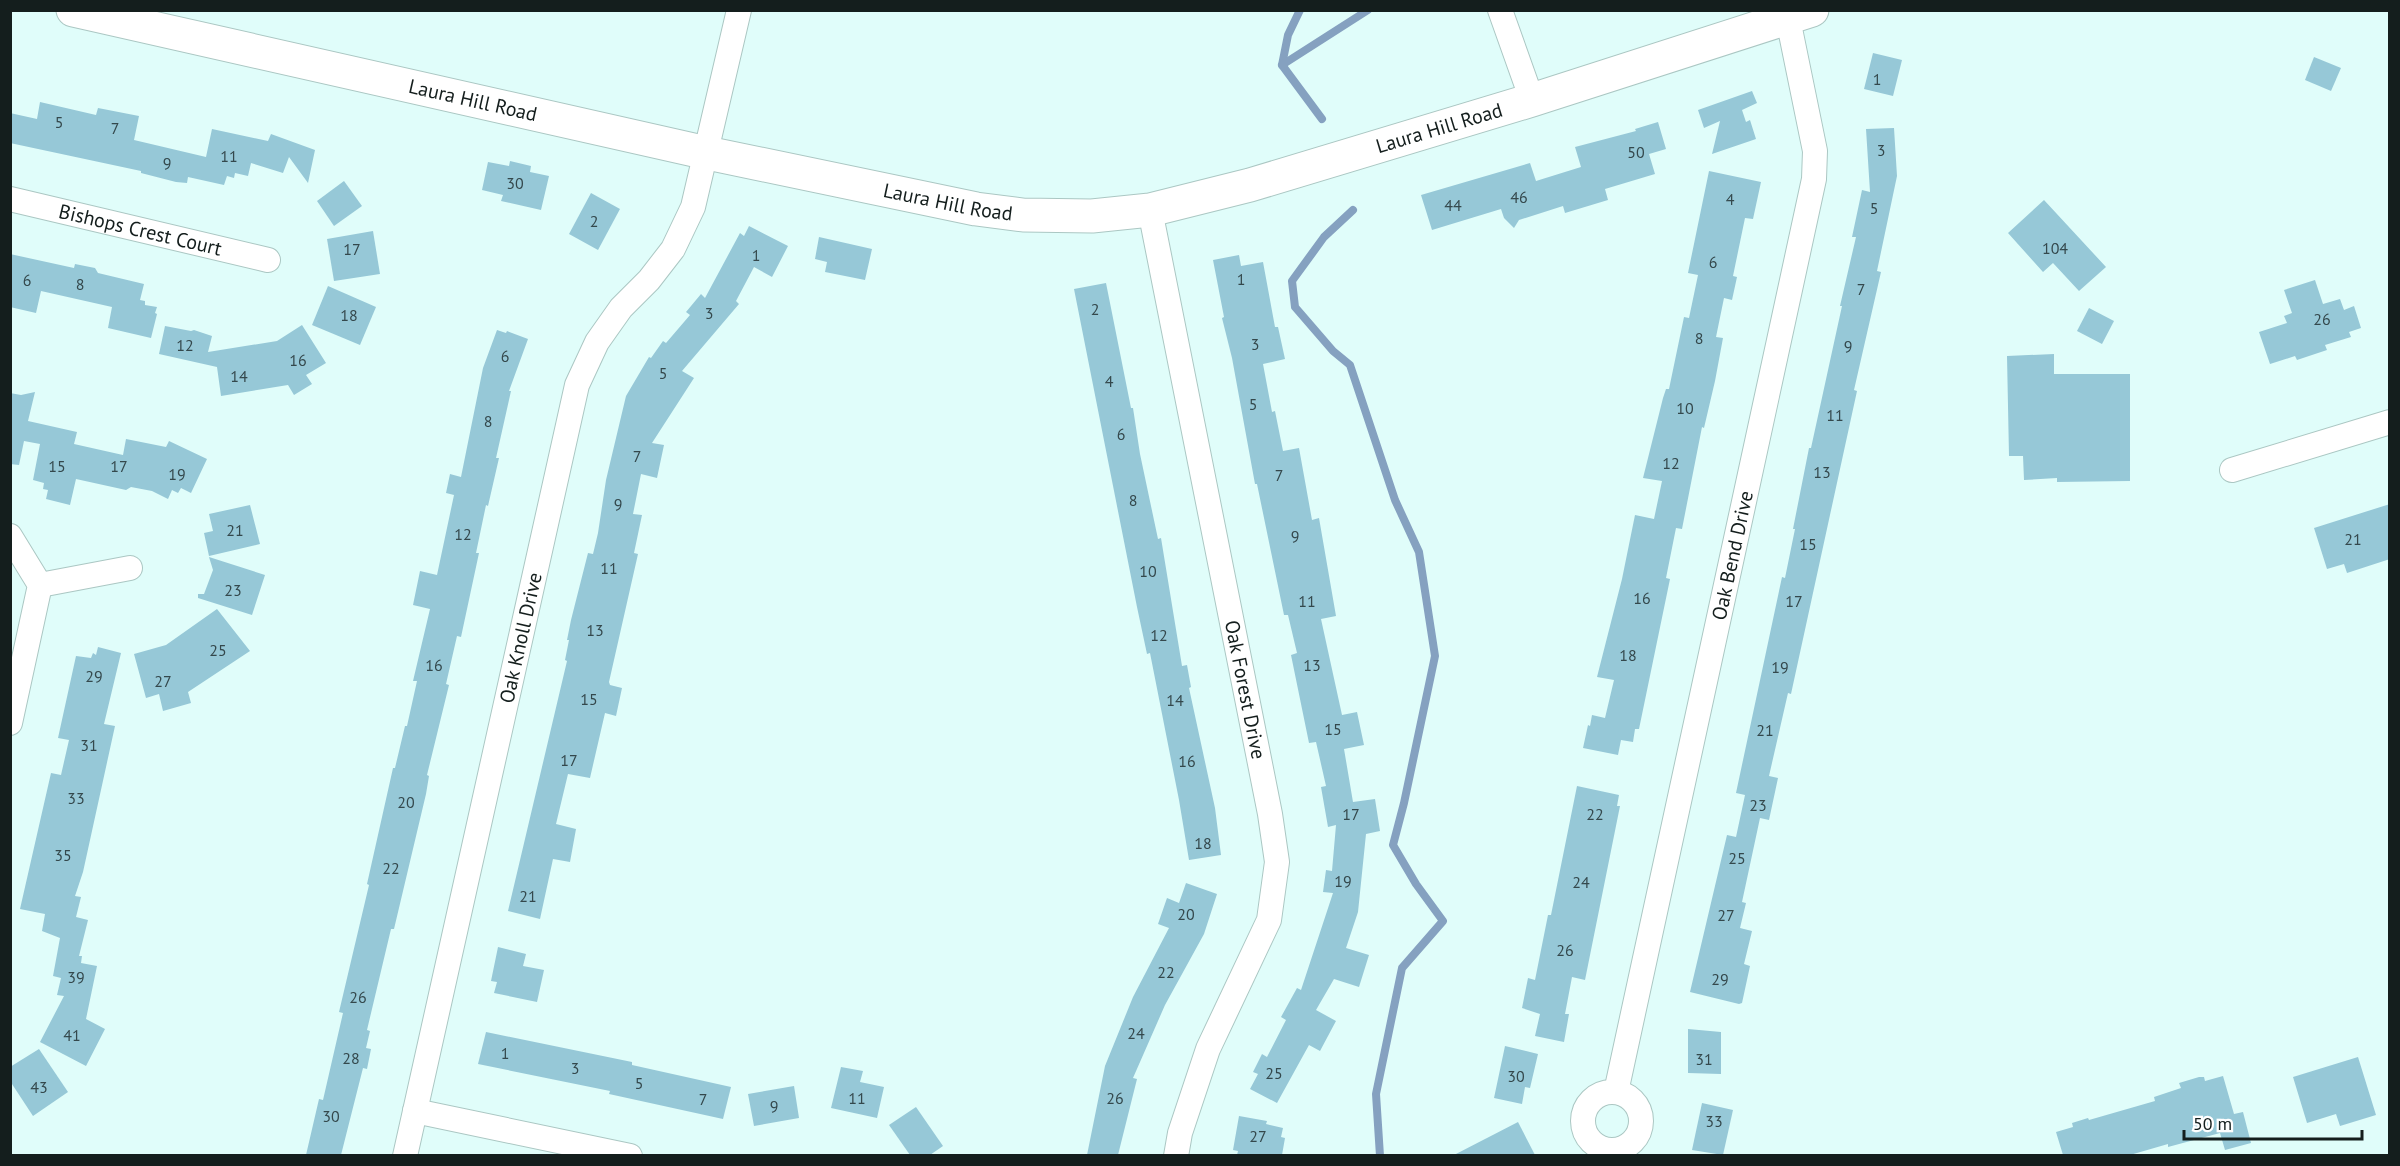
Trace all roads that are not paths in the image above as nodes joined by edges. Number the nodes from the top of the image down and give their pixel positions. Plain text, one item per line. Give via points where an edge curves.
1 (73, 10) edge
2 (739, 10) edge
3 (1500, 10) edge
4 (1800, 15) edge
5 (1532, 100) junction
6 (707, 153) junction
7 (10, 199) edge
8 (1150, 210) junction
9 (268, 260) dead end
10 (2390, 422) edge
11 (2232, 470) dead end
12 (10, 536) edge
13 (130, 568) dead end
14 (40, 585) junction
15 (10, 723) edge
16 (1616, 1092) dead end
17 (415, 1111) junction
18 (405, 1155) edge
19 (630, 1155) edge
20 (1176, 1155) edge

1 - 6 main road, Laura Hill Road
2 - 6 street, Oak Knoll Drive
3 - 5 street
4 - 5 main road, Laura Hill Road
4 - 16 street, Oak Bend Drive via 1815,151 1814,179
5 - 8 main road, Laura Hill Road via 1250,185
6 - 8 main road, Laura Hill Road via 976,209 1023,215 1092,216
6 - 17 street, Oak Knoll Drive via 693,207 673,249 597,342 578,385
7 - 9 street, Bishops Crest Court
8 - 20 street, Oak Forest Drive via 1277,862 1269,920 1208,1049
10 - 11 street
12 - 14 street
13 - 14 street
14 - 15 street
17 - 18 street, Oak Knoll Drive
17 - 19 street

